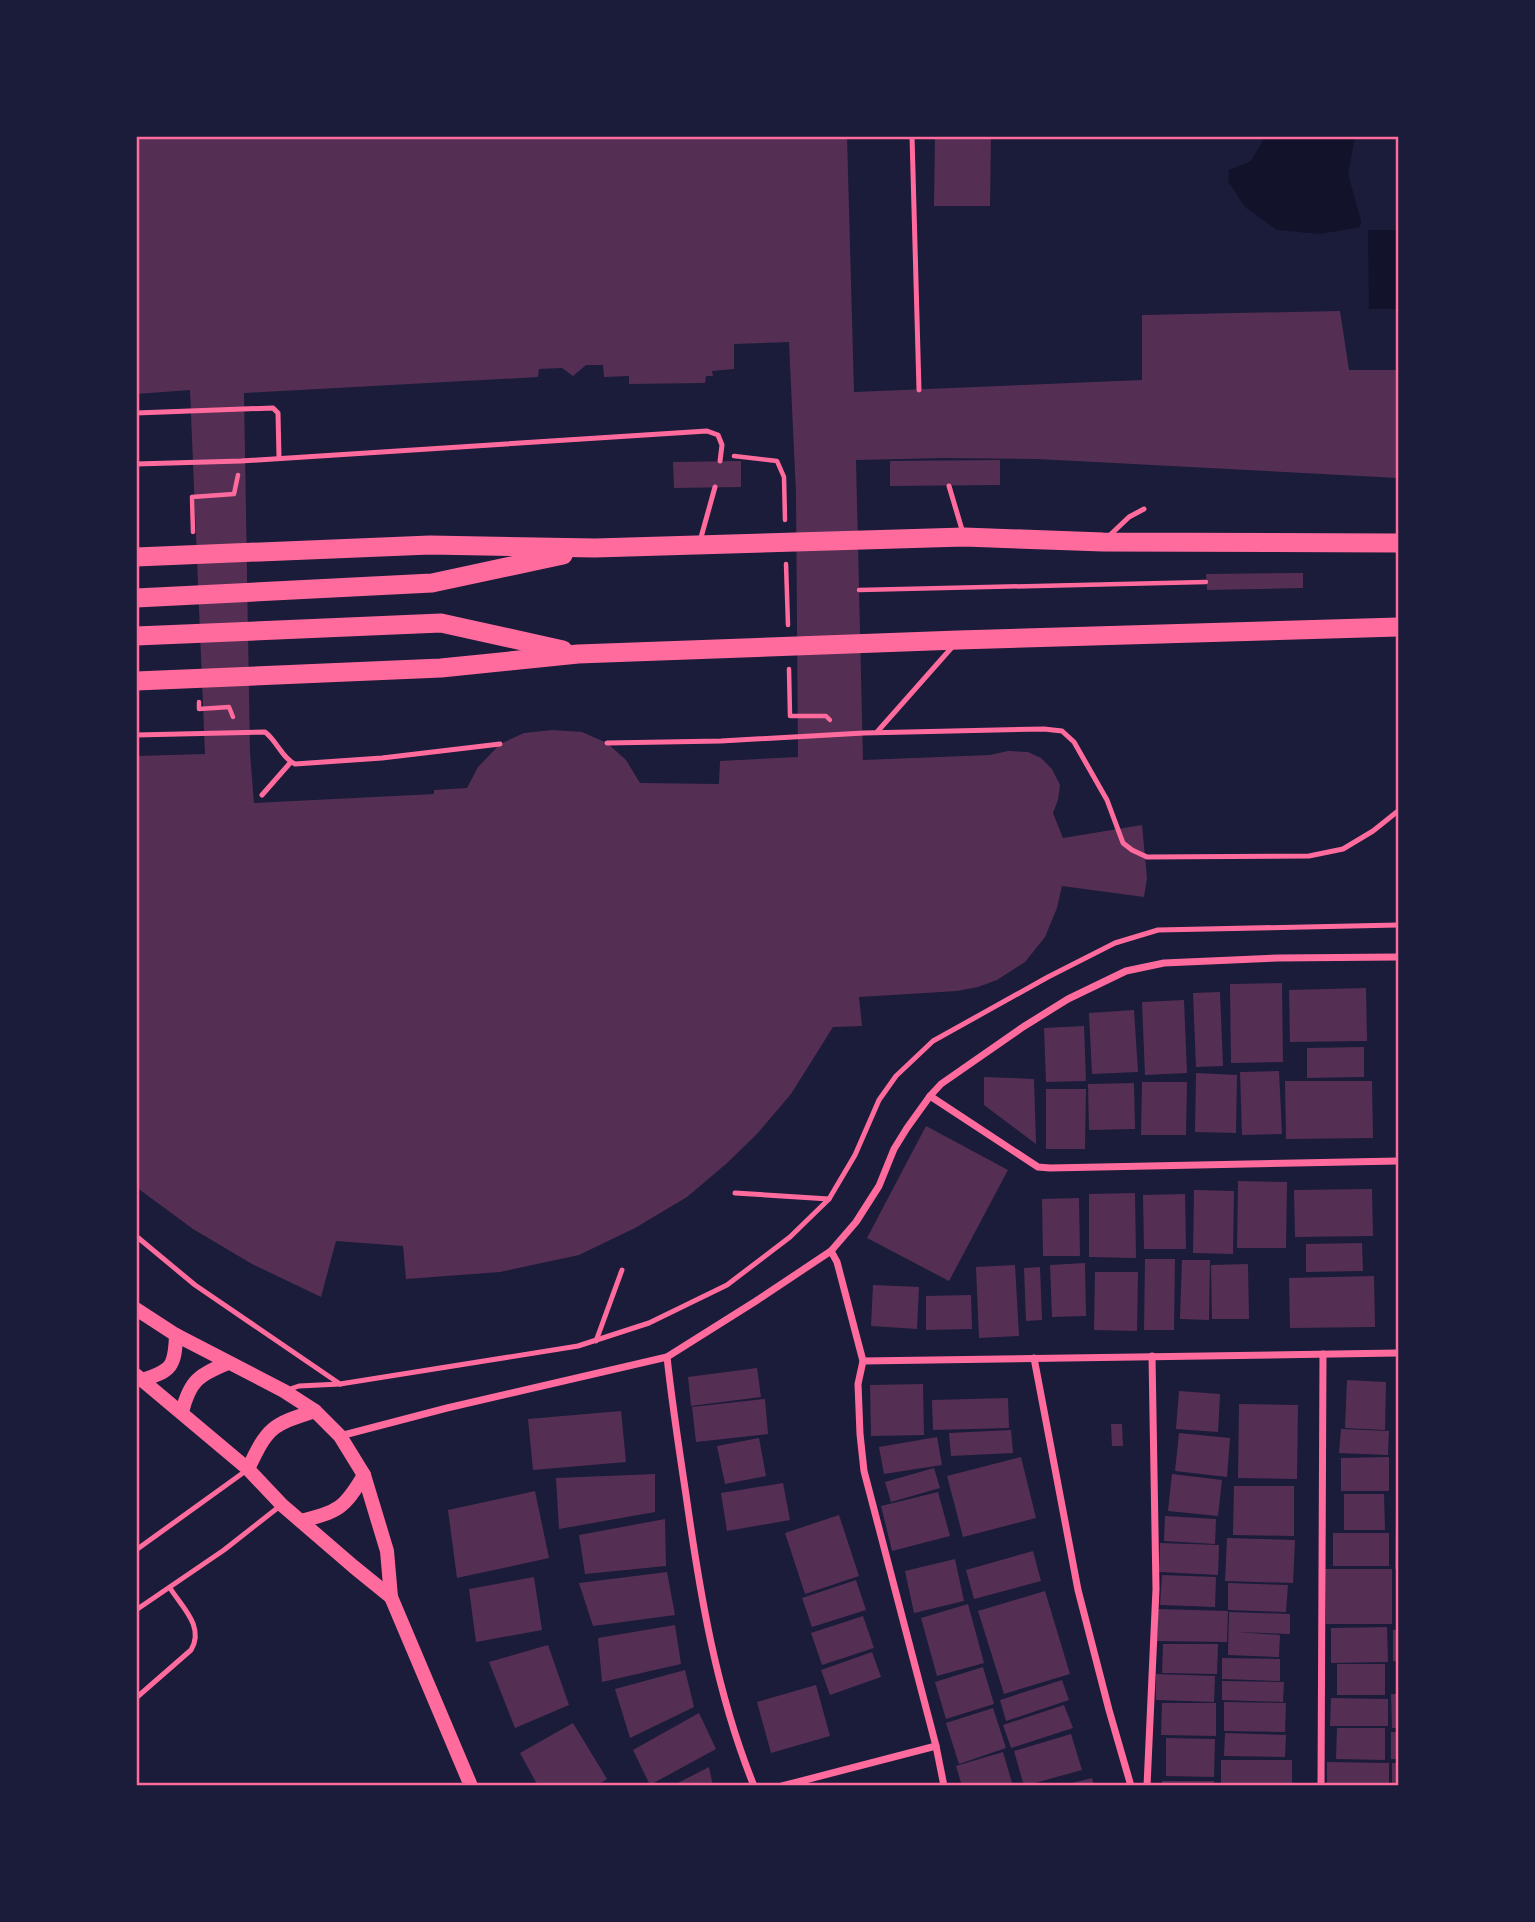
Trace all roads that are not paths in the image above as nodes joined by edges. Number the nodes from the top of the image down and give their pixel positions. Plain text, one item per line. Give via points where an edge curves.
1 (912, 136) edge
2 (919, 390) dead end
3 (136, 413) edge
4 (279, 457) junction
5 (721, 458) road end
6 (136, 464) edge
7 (949, 486) dead end
8 (715, 487) dead end
9 (1144, 509) dead end
10 (964, 537) junction
11 (1103, 542) junction
12 (1398, 543) edge
13 (699, 544) junction
14 (595, 548) junction
15 (136, 557) edge
16 (136, 598) edge
17 (1398, 627) edge
18 (136, 636) edge
19 (958, 640) junction
20 (578, 653) junction
21 (136, 681) edge
22 (877, 733) junction
23 (136, 735) edge
24 (607, 743) dead end
25 (500, 744) dead end
26 (290, 763) junction
27 (262, 795) dead end
28 (1398, 811) edge
29 (1398, 925) edge
30 (1398, 957) edge
31 (930, 1096) junction
32 (1398, 1161) edge
33 (735, 1193) dead end
34 (829, 1199) junction
35 (136, 1236) edge
36 (831, 1251) junction
37 (622, 1270) dead end
38 (136, 1310) edge
39 (176, 1335) junction
40 (596, 1340) junction
41 (1398, 1353) edge
42 (1323, 1354) junction
43 (1152, 1356) junction
44 (667, 1357) junction
45 (1034, 1358) junction
46 (863, 1361) junction
47 (228, 1363) junction
48 (139, 1377) edge
49 (340, 1384) junction
50 (284, 1391) junction
51 (315, 1411) junction
52 (183, 1412) junction
53 (340, 1436) junction
54 (248, 1469) junction
55 (364, 1475) junction
56 (282, 1504) junction
57 (301, 1521) junction
58 (136, 1550) edge
59 (170, 1588) junction
60 (391, 1597) junction
61 (136, 1610) edge
62 (136, 1698) edge
63 (936, 1746) junction
64 (471, 1786) edge
65 (754, 1786) edge
66 (782, 1786) edge
67 (944, 1786) edge
68 (1131, 1786) edge
69 (1147, 1786) edge
70 (1321, 1786) edge

1 - 2 lane
3 - 4 lane via 273,408 278,414
4 - 5 lane via 707,431 718,435
4 - 6 lane
7 - 10 lane
8 - 13 lane
9 - 11 lane
10 - 11 highway
10 - 13 highway
11 - 12 highway
13 - 14 highway
14 - 15 highway via 430,545
14 - 16 highway via 432,583
17 - 19 highway
18 - 20 highway via 441,622
19 - 20 highway
19 - 22 lane
20 - 21 highway via 441,668
22 - 24 lane
22 - 28 lane via 1062,731 1074,742 1107,800 1123,843 1147,857 1309,856 1343,849
23 - 26 lane via 265,732
25 - 26 lane
26 - 27 lane
29 - 34 lane via 1158,930 1115,943 933,1041 895,1076 879,1100
30 - 31 street via 1164,963 1126,971 1023,1027
31 - 32 street via 1038,1167
31 - 36 street via 894,1149 879,1186
33 - 34 lane
34 - 40 lane via 790,1237 727,1285 649,1323
35 - 49 lane via 195,1285
36 - 44 street
36 - 46 street
37 - 40 lane
38 - 39 main road
39 - 47 main road
39 - 48 main road via 171,1365 163,1374
40 - 49 lane
41 - 42 street
42 - 43 street
42 - 70 street
43 - 45 street
43 - 69 street via 1156,1589
44 - 53 street
44 - 65 street via 709,1637
45 - 46 street
45 - 68 street via 1078,1590
46 - 63 street via 858,1384 864,1471
47 - 50 main road
47 - 52 main road via 194,1382
48 - 52 main road
49 - 50 lane
50 - 51 main road
51 - 53 main road
51 - 54 main road via 282,1421 270,1431
52 - 54 main road
53 - 55 main road
54 - 56 main road
54 - 58 lane
55 - 57 main road via 351,1498 331,1513
55 - 60 main road via 387,1551
56 - 57 main road
56 - 59 lane
57 - 60 main road
59 - 61 lane
59 - 62 lane via 195,1626 197,1641
60 - 64 main road
63 - 66 street
63 - 67 street

